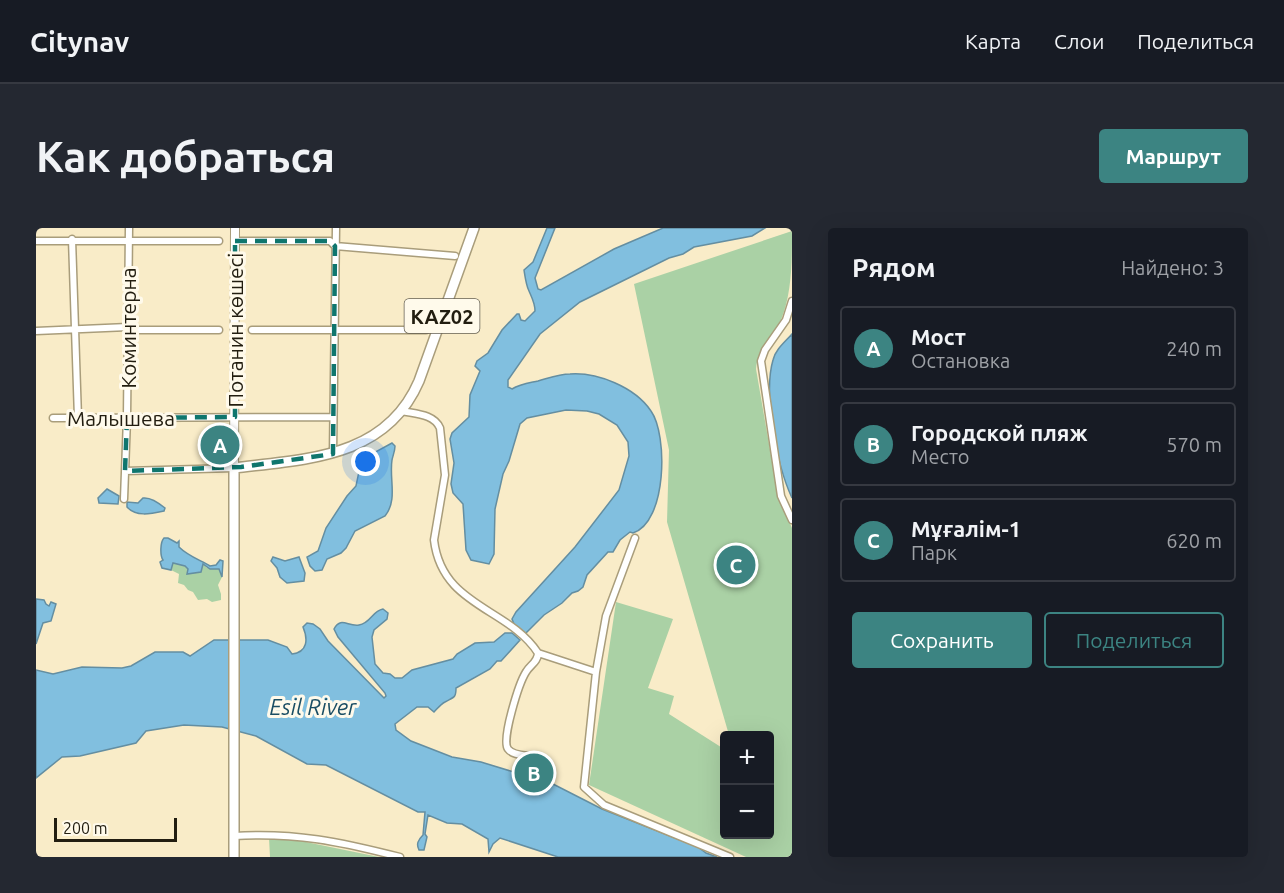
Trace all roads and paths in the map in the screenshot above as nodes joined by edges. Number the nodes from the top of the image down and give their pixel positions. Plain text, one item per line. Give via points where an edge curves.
1 (129, 228) edge
2 (235, 228) edge
3 (336, 228) edge
4 (474, 228) edge
5 (72, 239) junction
6 (129, 240) junction
7 (36, 241) edge
8 (219, 241) dead end
9 (235, 241) junction
10 (335, 246) junction
11 (455, 256) dead end
12 (792, 301) edge
13 (128, 328) junction
14 (75, 329) junction
15 (219, 330) dead end
16 (252, 330) dead end
17 (334, 330) junction
18 (426, 330) dead end
19 (36, 331) edge
20 (405, 407) junction
21 (235, 417) junction
22 (333, 417) junction
23 (53, 418) dead end
24 (78, 418) junction
25 (128, 418) junction
26 (333, 454) junction
27 (234, 468) junction
28 (125, 471) junction
29 (124, 499) dead end
30 (792, 520) edge
31 (636, 538) dead end
32 (538, 652) junction
33 (596, 672) junction
34 (535, 757) dead end
35 (234, 836) junction
36 (234, 857) edge
37 (400, 857) edge
38 (730, 857) edge

1 - 6 street, Коминтерна
2 - 9 main road, Потанин көшесі
3 - 10 street
4 - 20 highway, KAZ02 via 419,381
5 - 6 street
5 - 7 street
5 - 14 street
6 - 8 street
6 - 13 street, Коминтерна
9 - 10 street via 330,241
9 - 21 main road, Потанин көшесі
10 - 11 street
10 - 17 street
12 - 30 street via 786,320 761,361 781,496
13 - 14 street
13 - 15 street
13 - 25 street, Коминтерна
14 - 19 street
14 - 24 street
16 - 17 street
17 - 18 street
17 - 22 street
20 - 26 highway, KAZ02 via 370,437
20 - 32 street via 429,417 440,428 445,475 434,540 442,566 468,599 508,623
21 - 22 street, Малышева
21 - 25 street, Малышева
21 - 27 main road, Потанин көшесі
22 - 26 street
23 - 24 street, Малышева
24 - 25 street, Малышева
25 - 28 street, Коминтерна
26 - 27 highway, KAZ02
27 - 28 street
27 - 35 highway
28 - 29 street, Коминтерна
31 - 33 street via 606,616
32 - 33 street
32 - 34 street via 513,702 505,737 506,747 512,753
33 - 38 street via 584,787 604,805
35 - 36 highway
35 - 37 street via 303,836

